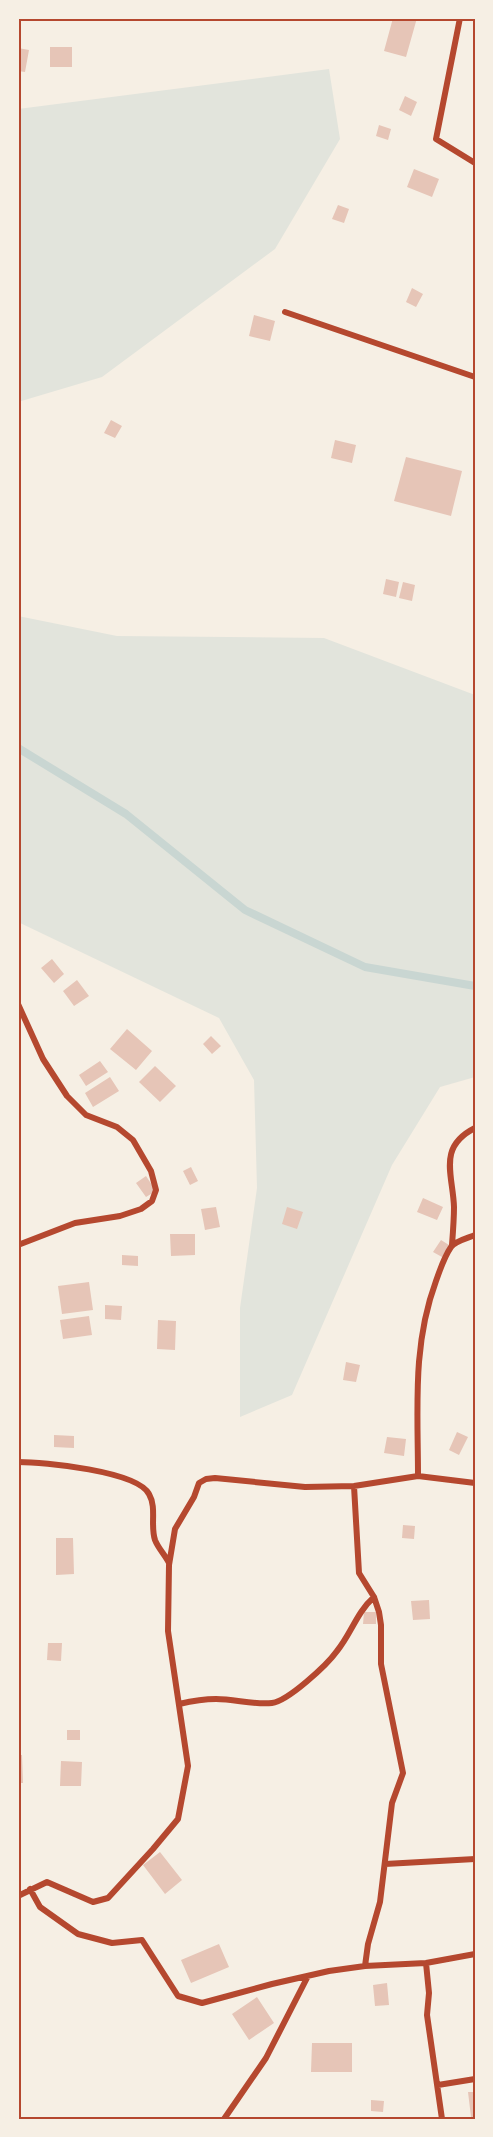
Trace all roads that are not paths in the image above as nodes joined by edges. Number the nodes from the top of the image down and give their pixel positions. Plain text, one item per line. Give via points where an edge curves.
1 (460, 18) edge
2 (475, 163) edge
3 (285, 312) dead end
4 (475, 377) edge
5 (18, 1004) edge
6 (475, 1128) edge
7 (475, 1235) edge
8 (18, 1245) edge
9 (452, 1245) junction
10 (18, 1462) edge
11 (418, 1476) junction
12 (475, 1483) edge
13 (354, 1486) junction
14 (169, 1565) junction
15 (374, 1597) junction
16 (179, 1704) junction
17 (475, 1859) edge
18 (385, 1864) junction
19 (30, 1889) junction
20 (18, 1896) edge
21 (475, 1954) edge
22 (426, 1963) junction
23 (364, 1966) junction
24 (308, 1976) junction
25 (475, 2079) edge
26 (438, 2085) junction
27 (226, 2119) edge
28 (442, 2119) edge

1 - 2 street via 436,139
3 - 4 street
5 - 8 street via 43,1059 67,1096 86,1114 117,1127 133,1140 151,1171 156,1190 152,1201 141,1209 75,1223
6 - 9 street via 467,1131 453,1148 448,1167 454,1207
7 - 9 street
9 - 11 street via 432,1292 417,1366
10 - 14 street via 92,1469 142,1485 153,1504 154,1539
11 - 12 street
11 - 13 street
13 - 14 street via 305,1487 206,1479 199,1483 175,1529
13 - 15 street via 358,1573
14 - 16 street via 168,1631
15 - 16 street via 337,1652 285,1698 275,1703 218,1699
15 - 18 street via 381,1625 381,1665 403,1773 392,1803
16 - 19 street via 188,1766 178,1819 108,1898 93,1902 47,1882
17 - 18 street
18 - 23 street
19 - 20 street
19 - 24 street via 36,1904 78,1934 112,1943 142,1940 178,1996 202,2003
21 - 22 street
22 - 23 street
22 - 26 street via 427,2015
23 - 24 street
24 - 27 street via 266,2058
25 - 26 street
26 - 28 street

